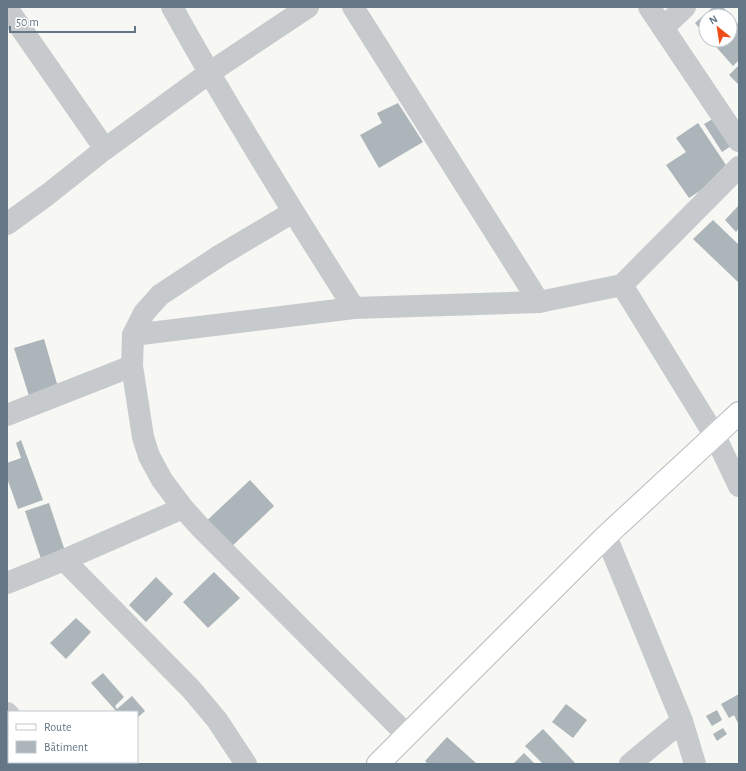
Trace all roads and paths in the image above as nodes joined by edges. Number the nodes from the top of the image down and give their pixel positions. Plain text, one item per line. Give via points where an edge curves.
1 (172, 7) edge
2 (308, 7) edge
3 (353, 7) edge
4 (649, 7) edge
5 (685, 7) edge
6 (7, 8) edge
7 (663, 28) junction
8 (209, 73) junction
9 (739, 141) edge
10 (105, 148) junction
11 (739, 167) edge
12 (293, 212) junction
13 (7, 224) edge
14 (622, 285) junction
15 (539, 302) junction
16 (354, 308) junction
17 (133, 335) junction
18 (132, 366) junction
19 (739, 413) edge
20 (7, 415) edge
21 (715, 436) junction
22 (739, 486) edge
23 (183, 508) junction
24 (606, 536) junction
25 (64, 560) junction
26 (7, 583) edge
27 (682, 721) junction
28 (407, 735) junction
29 (246, 764) edge
30 (378, 764) edge
31 (630, 764) edge
32 (694, 764) edge

1 - 8 street
2 - 8 street
3 - 15 street
4 - 7 street
5 - 7 street
6 - 10 street
7 - 9 street
8 - 10 street
8 - 12 street
10 - 13 street
11 - 14 street
12 - 16 street
12 - 17 street via 160,295 144,312
14 - 15 street
14 - 21 street
15 - 16 street
16 - 17 street
17 - 18 street
18 - 20 street
18 - 23 street via 143,437 149,456 162,480
19 - 21 main road
21 - 22 street
21 - 24 main road
23 - 25 street
23 - 28 street
24 - 27 street
24 - 28 main road
25 - 26 street
25 - 29 street via 191,689 217,720
27 - 31 street
27 - 32 street
28 - 30 main road

